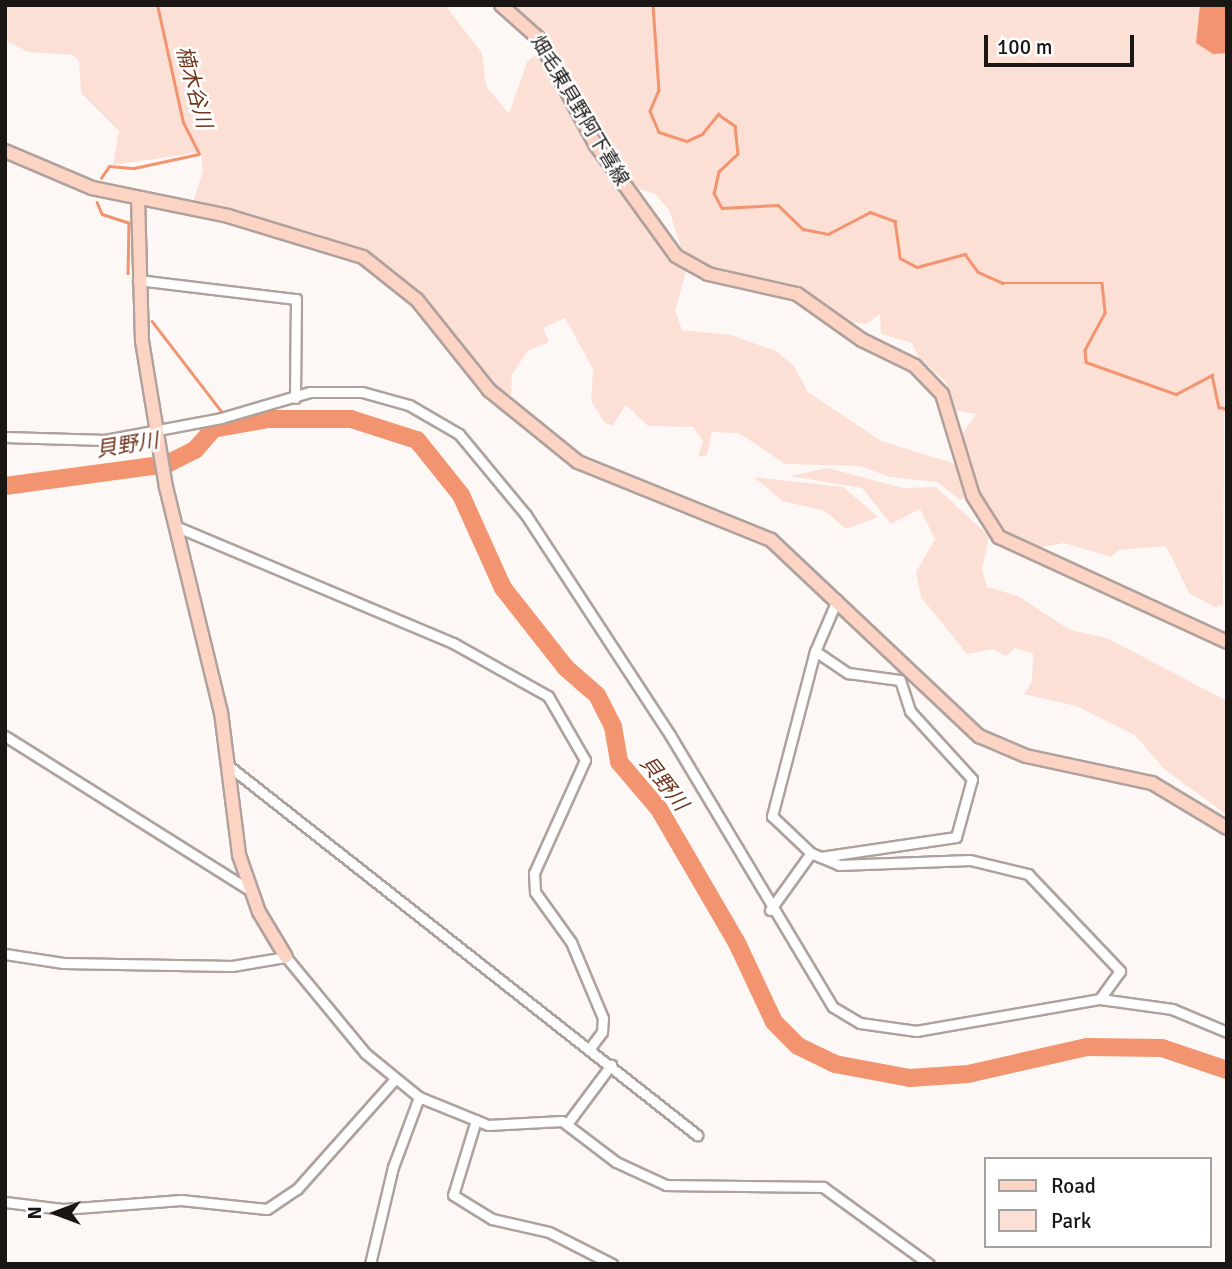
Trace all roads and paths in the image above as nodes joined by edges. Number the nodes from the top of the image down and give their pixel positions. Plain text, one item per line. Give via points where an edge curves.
1 (501, 5) edge
2 (5, 151) edge
3 (138, 198) junction
4 (138, 280) junction
5 (295, 398) junction
6 (156, 431) junction
7 (5, 437) edge
8 (175, 526) junction
9 (836, 600) junction
10 (1227, 642) edge
11 (815, 651) junction
12 (5, 736) edge
13 (230, 767) junction
14 (1227, 828) edge
15 (815, 855) junction
16 (250, 890) junction
17 (771, 910) junction
18 (5, 954) edge
19 (286, 957) junction
20 (1100, 999) junction
21 (1227, 1032) edge
22 (589, 1048) junction
23 (611, 1065) junction
24 (396, 1079) junction
25 (419, 1097) junction
26 (476, 1121) junction
27 (567, 1124) junction
28 (697, 1135) dead end
29 (5, 1202) edge
30 (370, 1264) edge
31 (612, 1264) edge
32 (929, 1264) edge

1 - 10 street, 畑毛東貝野阿下喜線 via 538,38 595,144 676,256 708,274 797,294 862,340 915,366 942,394 973,496 999,537
2 - 3 street via 60,177
3 - 4 street
3 - 9 street via 228,216 363,257 417,300 489,390 579,462 771,540
4 - 5 street via 296,299
4 - 6 street
5 - 6 street
5 - 17 street via 310,392 387,396 439,419 481,455 615,647
6 - 7 street via 96,441
6 - 8 street
8 - 13 street
8 - 22 street via 453,643 540,685 585,760 537,865 535,892 571,942 603,1017 602,1032
9 - 11 street
9 - 14 street via 979,736 1026,755 1152,783
11 - 15 street via 772,816
11 - 15 street via 857,676 900,680 910,711 972,779 956,837
12 - 16 street
13 - 16 street via 240,855
13 - 22 street
15 - 17 street
15 - 20 street via 860,866 970,860 1028,874 1120,971
16 - 19 street
17 - 20 street via 817,989 860,1023 916,1031
18 - 19 street via 63,963 232,966
19 - 24 street via 365,1053
20 - 21 street via 1172,1009
22 - 23 street
23 - 27 street
23 - 28 street
24 - 25 street
24 - 29 street via 297,1189 267,1209 181,1200 63,1209
25 - 26 street
25 - 30 street via 393,1167
26 - 27 street
26 - 31 street via 453,1195 492,1219 549,1232
27 - 32 street via 615,1162 666,1185 823,1187

